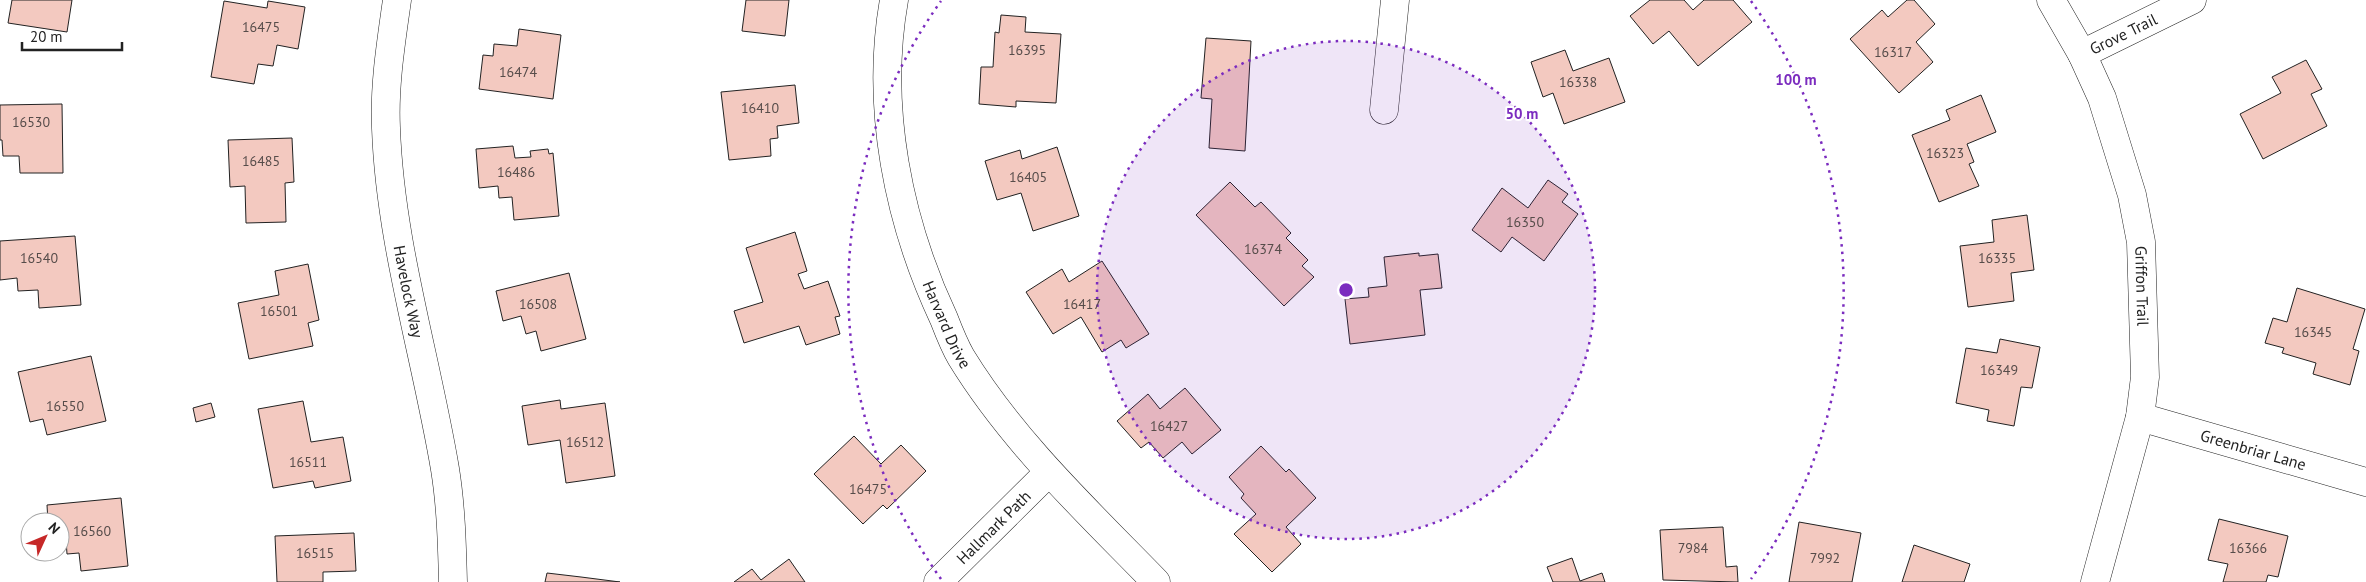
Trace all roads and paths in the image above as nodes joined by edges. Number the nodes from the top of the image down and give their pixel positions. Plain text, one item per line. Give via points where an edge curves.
1 (397, 0) edge
2 (894, 0) edge
3 (1395, 0) edge
4 (2052, 0) edge
5 (2192, 0) edge
6 (2082, 54) junction
7 (1384, 110) dead end
8 (2140, 417) junction
9 (1049, 472) junction
10 (2366, 482) edge
11 (453, 582) edge
12 (938, 582) edge
13 (1156, 582) edge
14 (2095, 582) edge

1 - 11 street, Havelock Way via 387,71 386,129 400,246 445,470
2 - 9 street, Harvard Drive via 889,31 889,114 896,175 913,239 930,290 961,356 1000,412
3 - 7 street
4 - 6 street, Griffon Trail
5 - 6 street, Grove Trail
6 - 8 street, Griffon Trail via 2102,98 2119,150 2141,242 2144,377
8 - 10 street, Greenbriar Lane
8 - 14 street, Griffon Trail
9 - 12 street, Hallmark Path
9 - 13 street, Harvard Drive

